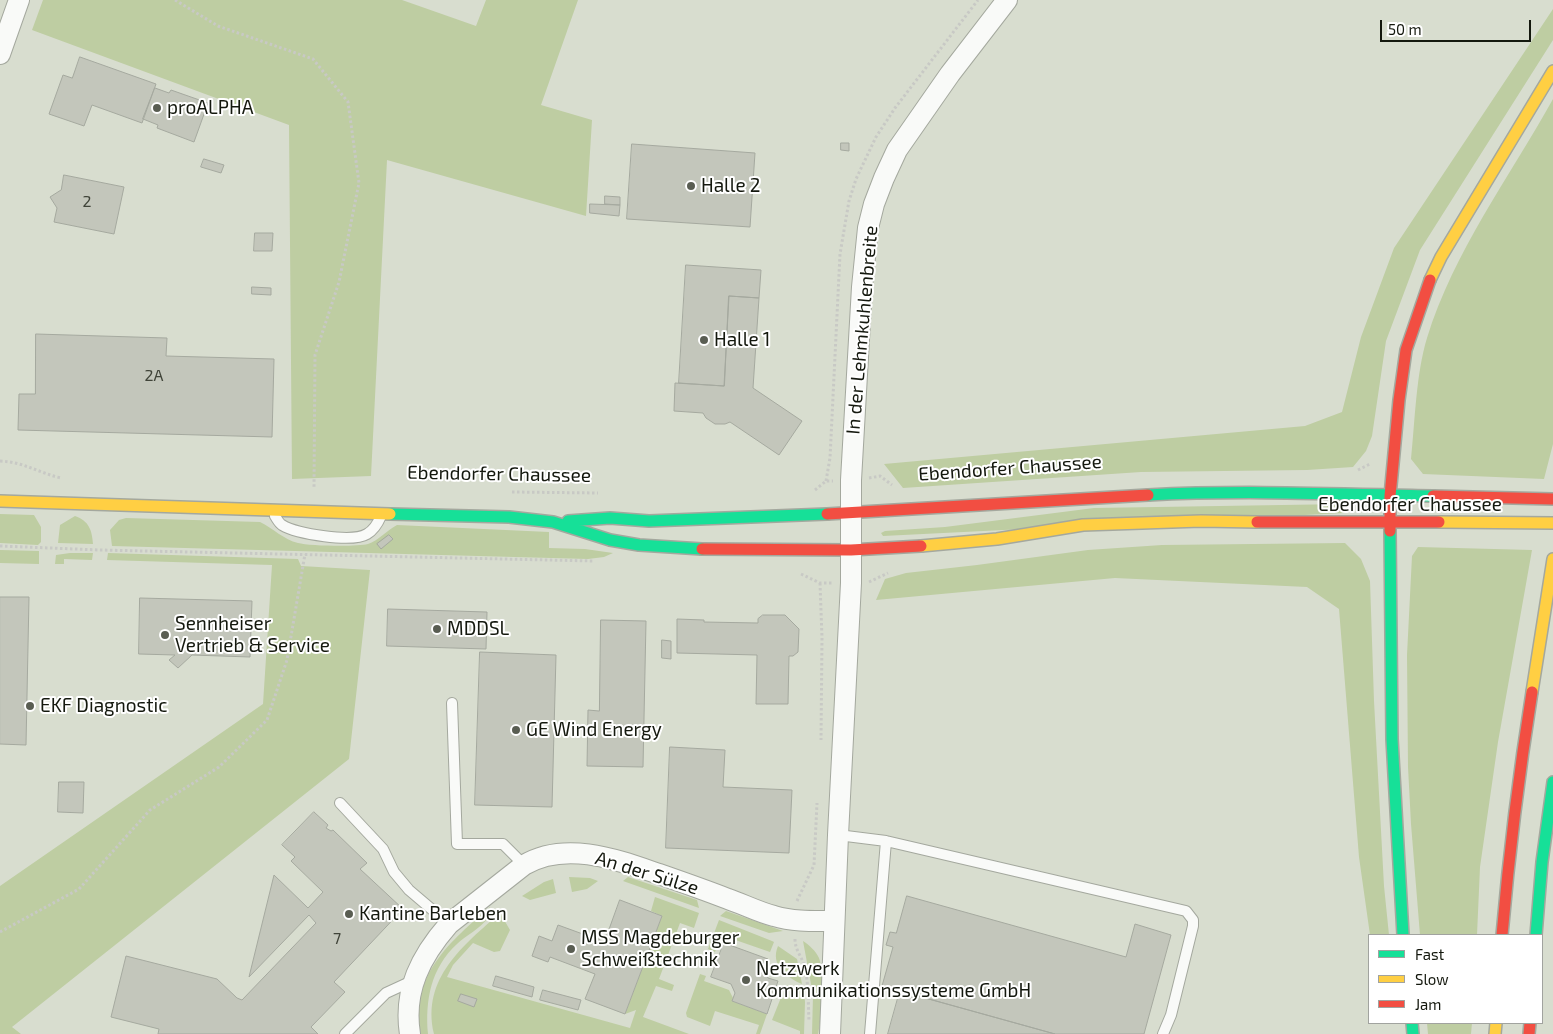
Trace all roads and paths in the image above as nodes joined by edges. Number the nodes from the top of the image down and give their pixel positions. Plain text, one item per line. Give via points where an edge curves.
1 (19, 0) edge
2 (175, 0) edge
3 (1007, 0) edge
4 (0, 54) edge
5 (1553, 71) edge
6 (0, 461) edge
7 (1376, 464) dead end
8 (1357, 470) dead end
9 (64, 479) dead end
10 (851, 480) junction
11 (894, 487) dead end
12 (304, 488) dead end
13 (502, 492) dead end
14 (814, 492) dead end
15 (602, 493) dead end
16 (1390, 496) junction
17 (1553, 500) edge
18 (0, 502) edge
19 (271, 511) junction
20 (851, 513) junction
21 (383, 514) junction
22 (553, 522) junction
23 (1389, 523) junction
24 (1553, 523) edge
25 (851, 550) junction
26 (305, 554) dead end
27 (1553, 559) edge
28 (820, 583) dead end
29 (452, 703) dead end
30 (821, 748) dead end
31 (1553, 782) edge
32 (818, 796) dead end
33 (340, 803) dead end
34 (838, 835) junction
35 (886, 841) junction
36 (524, 864) junction
37 (795, 920) junction
38 (834, 920) junction
39 (449, 924) junction
40 (0, 932) edge
41 (1403, 934) edge
42 (1502, 934) edge
43 (1536, 934) edge
44 (413, 981) junction
45 (808, 1028) dead end
46 (345, 1034) edge
47 (410, 1034) edge
48 (830, 1034) edge
49 (870, 1034) edge
50 (1163, 1034) edge

1 - 4 street
2 - 12 path via 218,26 313,59 348,102 359,183 339,282 315,354 314,489
3 - 10 street, In der Lehmkuhlenbreite via 897,150 874,204 862,279
5 - 16 main road via 1458,227 1427,288 1406,350
6 - 9 path via 17,462
7 - 8 path, Ebendorfer Chaussee
10 - 11 path, Ebendorfer Chaussee via 880,476
10 - 14 path, Ebendorfer Chaussee via 826,481
10 - 20 street, In der Lehmkuhlenbreite
13 - 15 path, Ebendorfer Chaussee
16 - 17 main road, Ebendorfer Chaussee
16 - 20 main road, Ebendorfer Chaussee via 1188,493
16 - 23 main road
18 - 19 main road, Ebendorfer Chaussee
19 - 21 main road, Ebendorfer Chaussee
19 - 21 lane via 281,524 295,530 355,538 375,527
20 - 22 main road, Ebendorfer Chaussee
20 - 25 street, In der Lehmkuhlenbreite
21 - 22 main road, Ebendorfer Chaussee via 510,517
22 - 25 main road, Ebendorfer Chaussee via 610,540 639,545 684,549
23 - 24 main road, Ebendorfer Chaussee
23 - 25 main road, Ebendorfer Chaussee via 1201,521 1083,525 953,544
23 - 41 main road via 1392,740
25 - 34 street
26 - 40 path via 287,660 267,720 218,767 150,810 79,889
27 - 42 main road via 1522,752
28 - 30 path
29 - 36 lane via 458,844 503,844
31 - 43 main road
32 - 37 path via 814,865 795,906
33 - 39 lane via 383,848 394,872 409,890
34 - 35 lane
34 - 38 street
35 - 49 lane
35 - 50 lane via 1186,912 1193,920 1193,926
36 - 37 street, An der Sülze via 548,856 575,853 605,856 773,916
36 - 39 street, An der Sülze
37 - 38 street, An der Sülze
37 - 45 path via 795,947 804,965 808,995
38 - 48 street
39 - 44 street, An der Sülze via 423,959
44 - 46 lane via 386,993
44 - 47 street, An der Sülze via 408,1016

